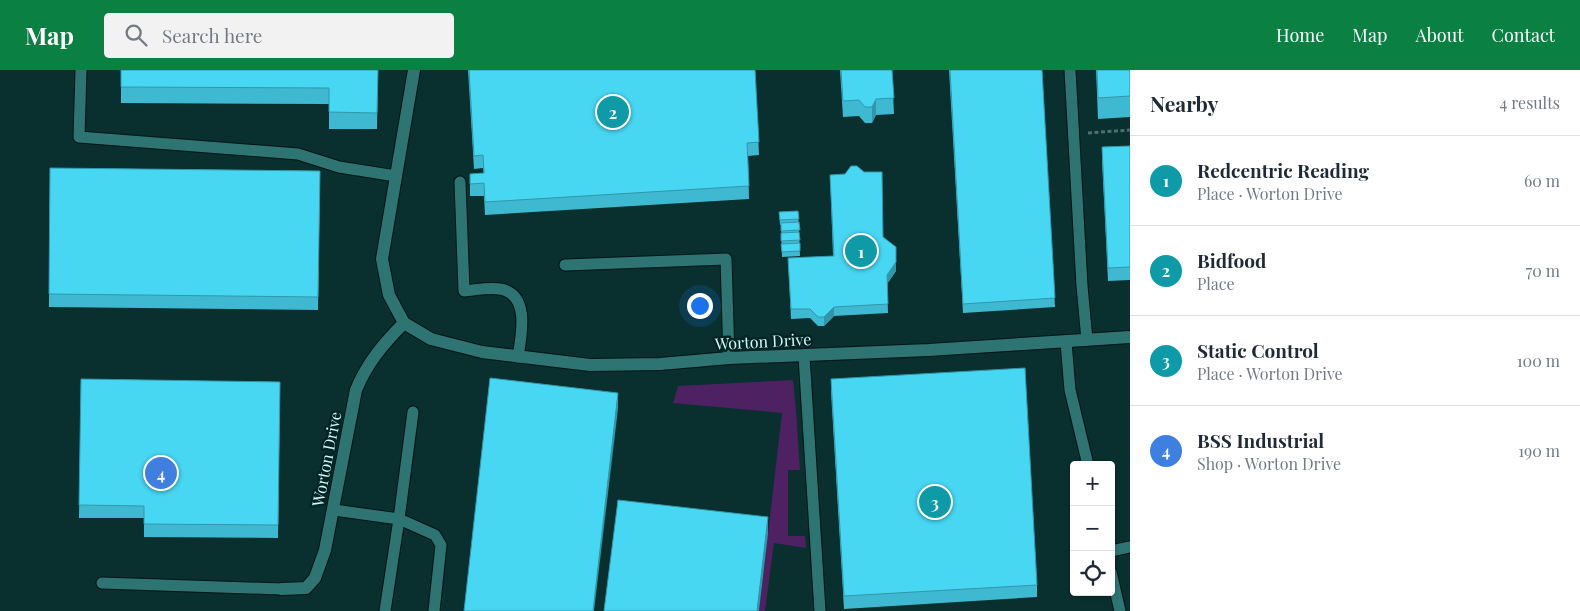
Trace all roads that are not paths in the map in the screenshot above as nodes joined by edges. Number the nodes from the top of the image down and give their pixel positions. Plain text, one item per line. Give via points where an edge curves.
1 (81, 70) edge
2 (414, 70) edge
3 (1070, 70) edge
4 (396, 176) junction
5 (460, 182) dead end
6 (565, 265) dead end
7 (404, 323) junction
8 (1130, 337) edge
9 (1087, 340) junction
10 (1066, 342) junction
11 (804, 356) junction
12 (518, 357) junction
13 (730, 358) junction
14 (413, 412) dead end
15 (1087, 461) edge
16 (334, 510) junction
17 (400, 519) junction
18 (1130, 547) edge
19 (1115, 550) edge
20 (102, 583) dead end
21 (282, 589) joint
22 (1115, 589) edge
23 (385, 611) edge
24 (434, 611) edge
25 (820, 611) edge
26 (1120, 611) edge

1 - 4 lane via 79,138 298,154 339,167
2 - 4 street
3 - 9 lane
4 - 7 street via 382,259 389,295
5 - 12 lane via 464,291 499,289 513,296 522,313
6 - 13 lane via 726,259
7 - 12 street, Worton Drive via 431,339 453,346
7 - 16 street, Worton Drive via 376,354 356,390
8 - 9 street, Worton Drive
9 - 10 street, Worton Drive
10 - 11 street, Worton Drive
10 - 15 lane via 1070,390
11 - 13 street, Worton Drive
11 - 25 lane
12 - 13 street, Worton Drive via 590,365
14 - 17 lane
16 - 17 lane
16 - 21 street, Worton Drive via 315,578 306,588
17 - 23 lane
17 - 24 lane via 434,536 441,545
18 - 19 lane
20 - 21 lane
22 - 26 lane

